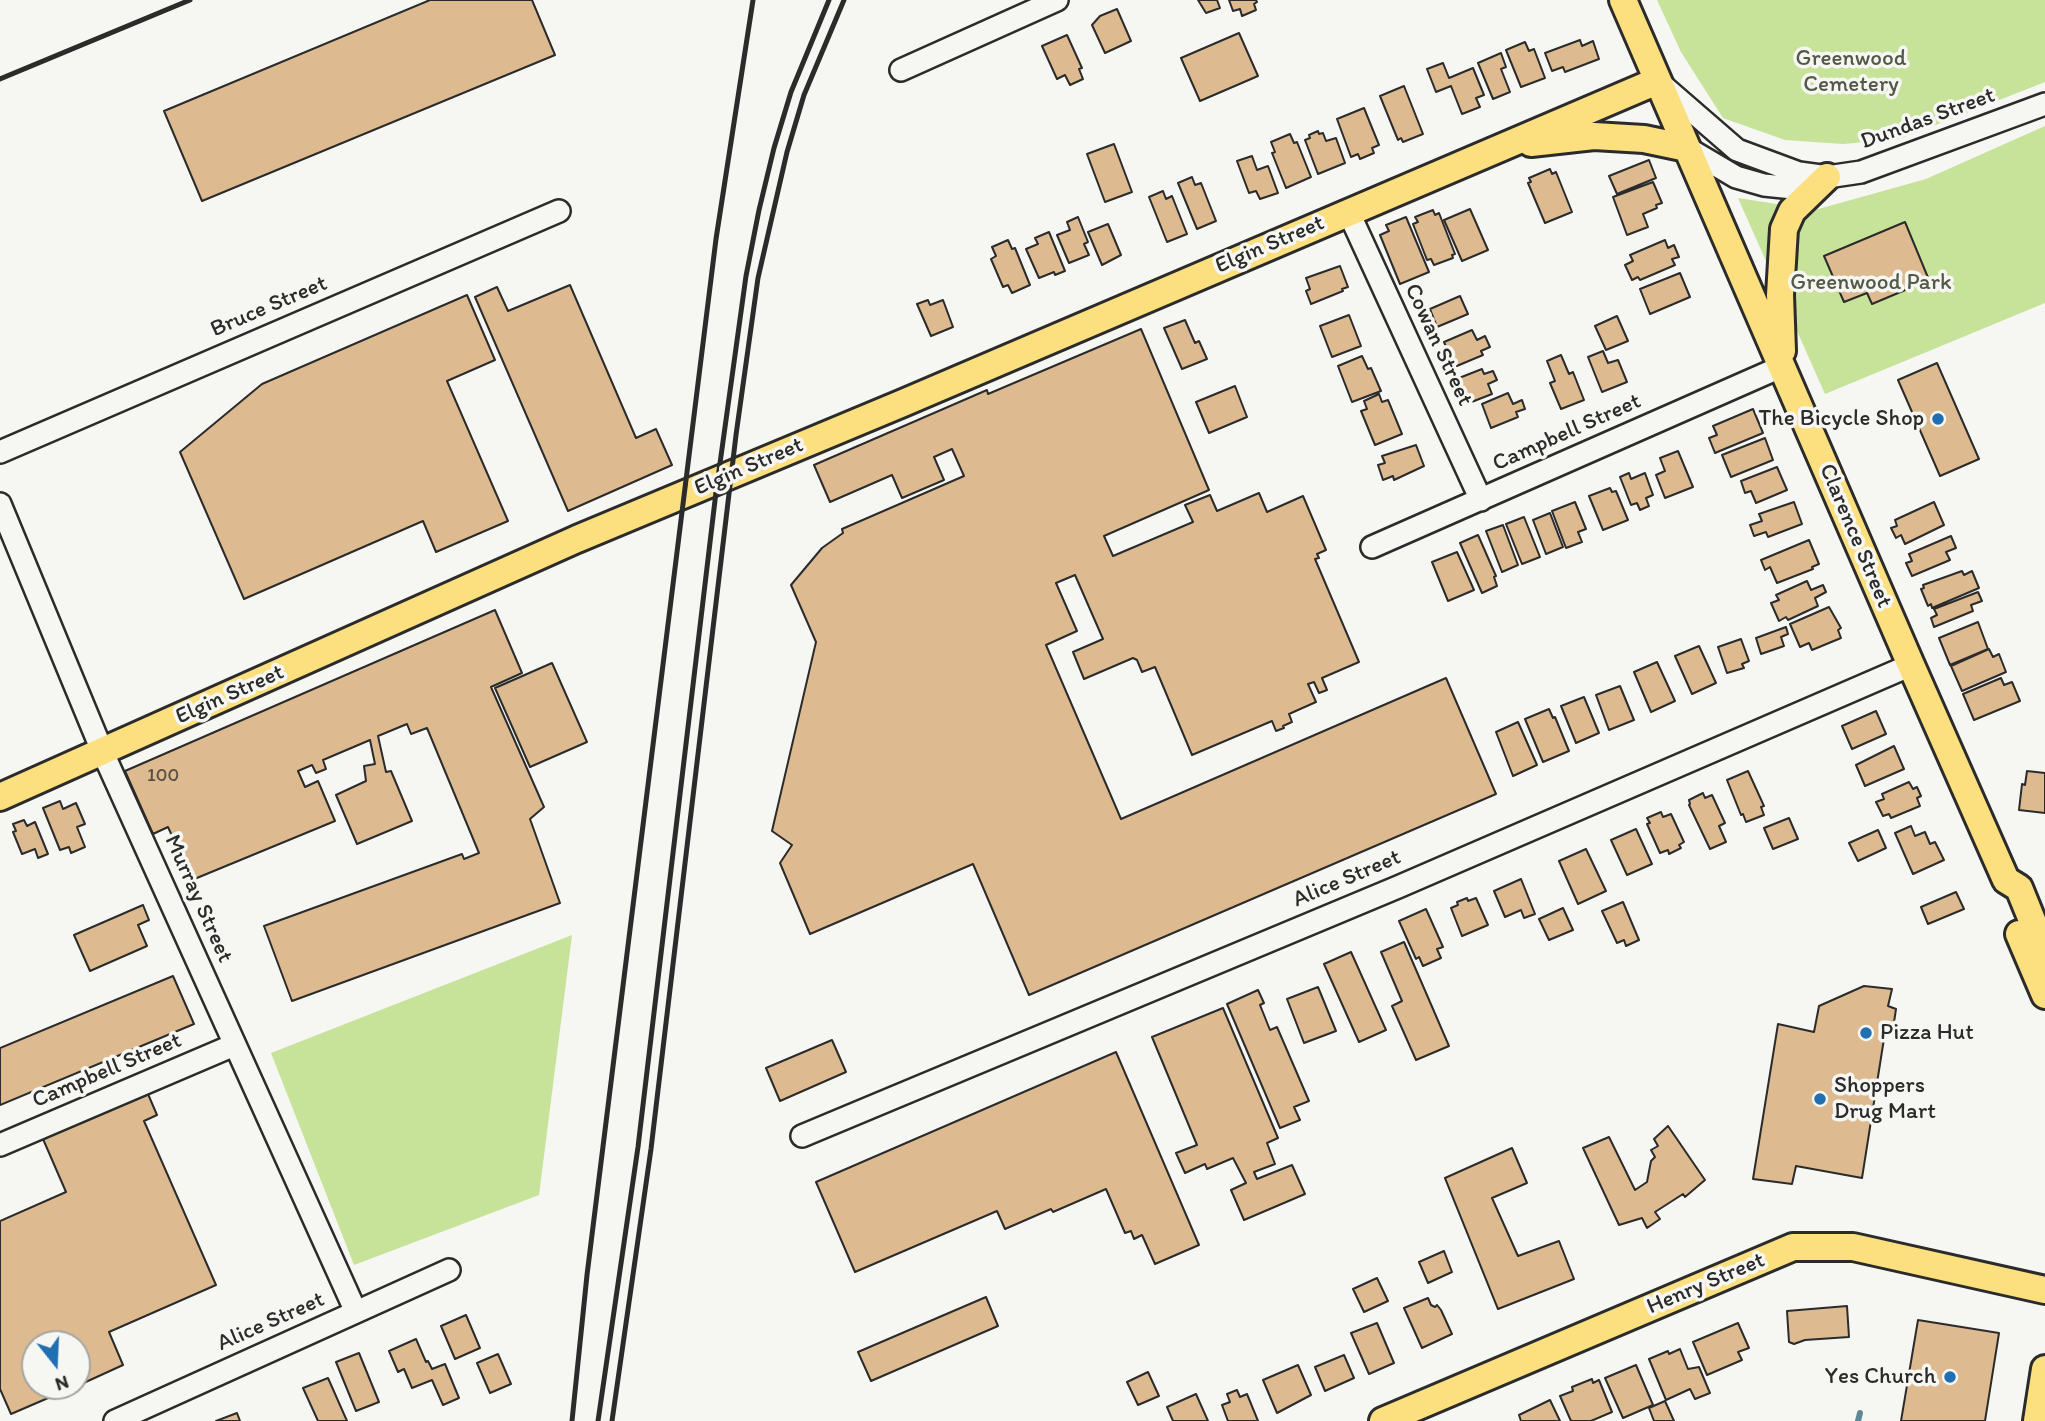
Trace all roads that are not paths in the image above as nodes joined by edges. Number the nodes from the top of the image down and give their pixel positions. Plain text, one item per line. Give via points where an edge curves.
1 (1057, 0) edge
2 (1623, 0) edge
3 (901, 69) dead end
4 (1657, 81) junction
5 (2045, 104) edge
6 (1502, 146) junction
7 (1687, 148) junction
8 (1827, 177) junction
9 (559, 211) dead end
10 (1348, 211) junction
11 (1783, 366) junction
12 (0, 452) edge
13 (1481, 500) junction
14 (0, 504) edge
15 (1372, 547) dead end
16 (1911, 665) junction
17 (103, 753) junction
18 (0, 797) edge
19 (2006, 880) junction
20 (2045, 952) edge
21 (2045, 995) edge
22 (234, 1045) junction
23 (802, 1136) dead end
24 (0, 1145) edge
25 (449, 1270) dead end
26 (2045, 1290) edge
27 (356, 1312) junction
28 (2045, 1369) edge
29 (115, 1421) edge
30 (1383, 1421) edge
31 (2037, 1421) edge

1 - 3 street
2 - 4 main road, Clarence Street
4 - 6 main road, Elgin Street
4 - 7 main road, Clarence Street
4 - 8 street, Dundas Street via 1737,150 1799,173
5 - 8 street, Dundas Street via 1861,173
6 - 7 main road, Elgin Street via 1594,136
6 - 10 main road, Elgin Street
7 - 8 street, Dundas Street via 1736,177 1764,185 1793,187
7 - 11 main road, Clarence Street
8 - 11 main road via 1793,211 1784,229 1780,295
9 - 12 street, Bruce Street
10 - 13 street, Cowan Street
10 - 17 main road, Elgin Street via 577,539
11 - 13 street, Campbell Street
11 - 16 main road, Clarence Street
13 - 15 street, Campbell Street
14 - 17 street, Murray Street
16 - 19 main road, Clarence Street
16 - 23 street, Alice Street via 1398,887
17 - 18 main road, Elgin Street
17 - 22 street, Murray Street
19 - 20 main road, Clarence Street via 2019,888
19 - 21 main road, Clarence Street via 2003,895
22 - 24 street, Campbell Street
22 - 27 street, Murray Street
25 - 27 street, Alice Street
26 - 30 main road, Henry Street via 1853,1247 1793,1247
27 - 29 street, Alice Street
28 - 31 main road

